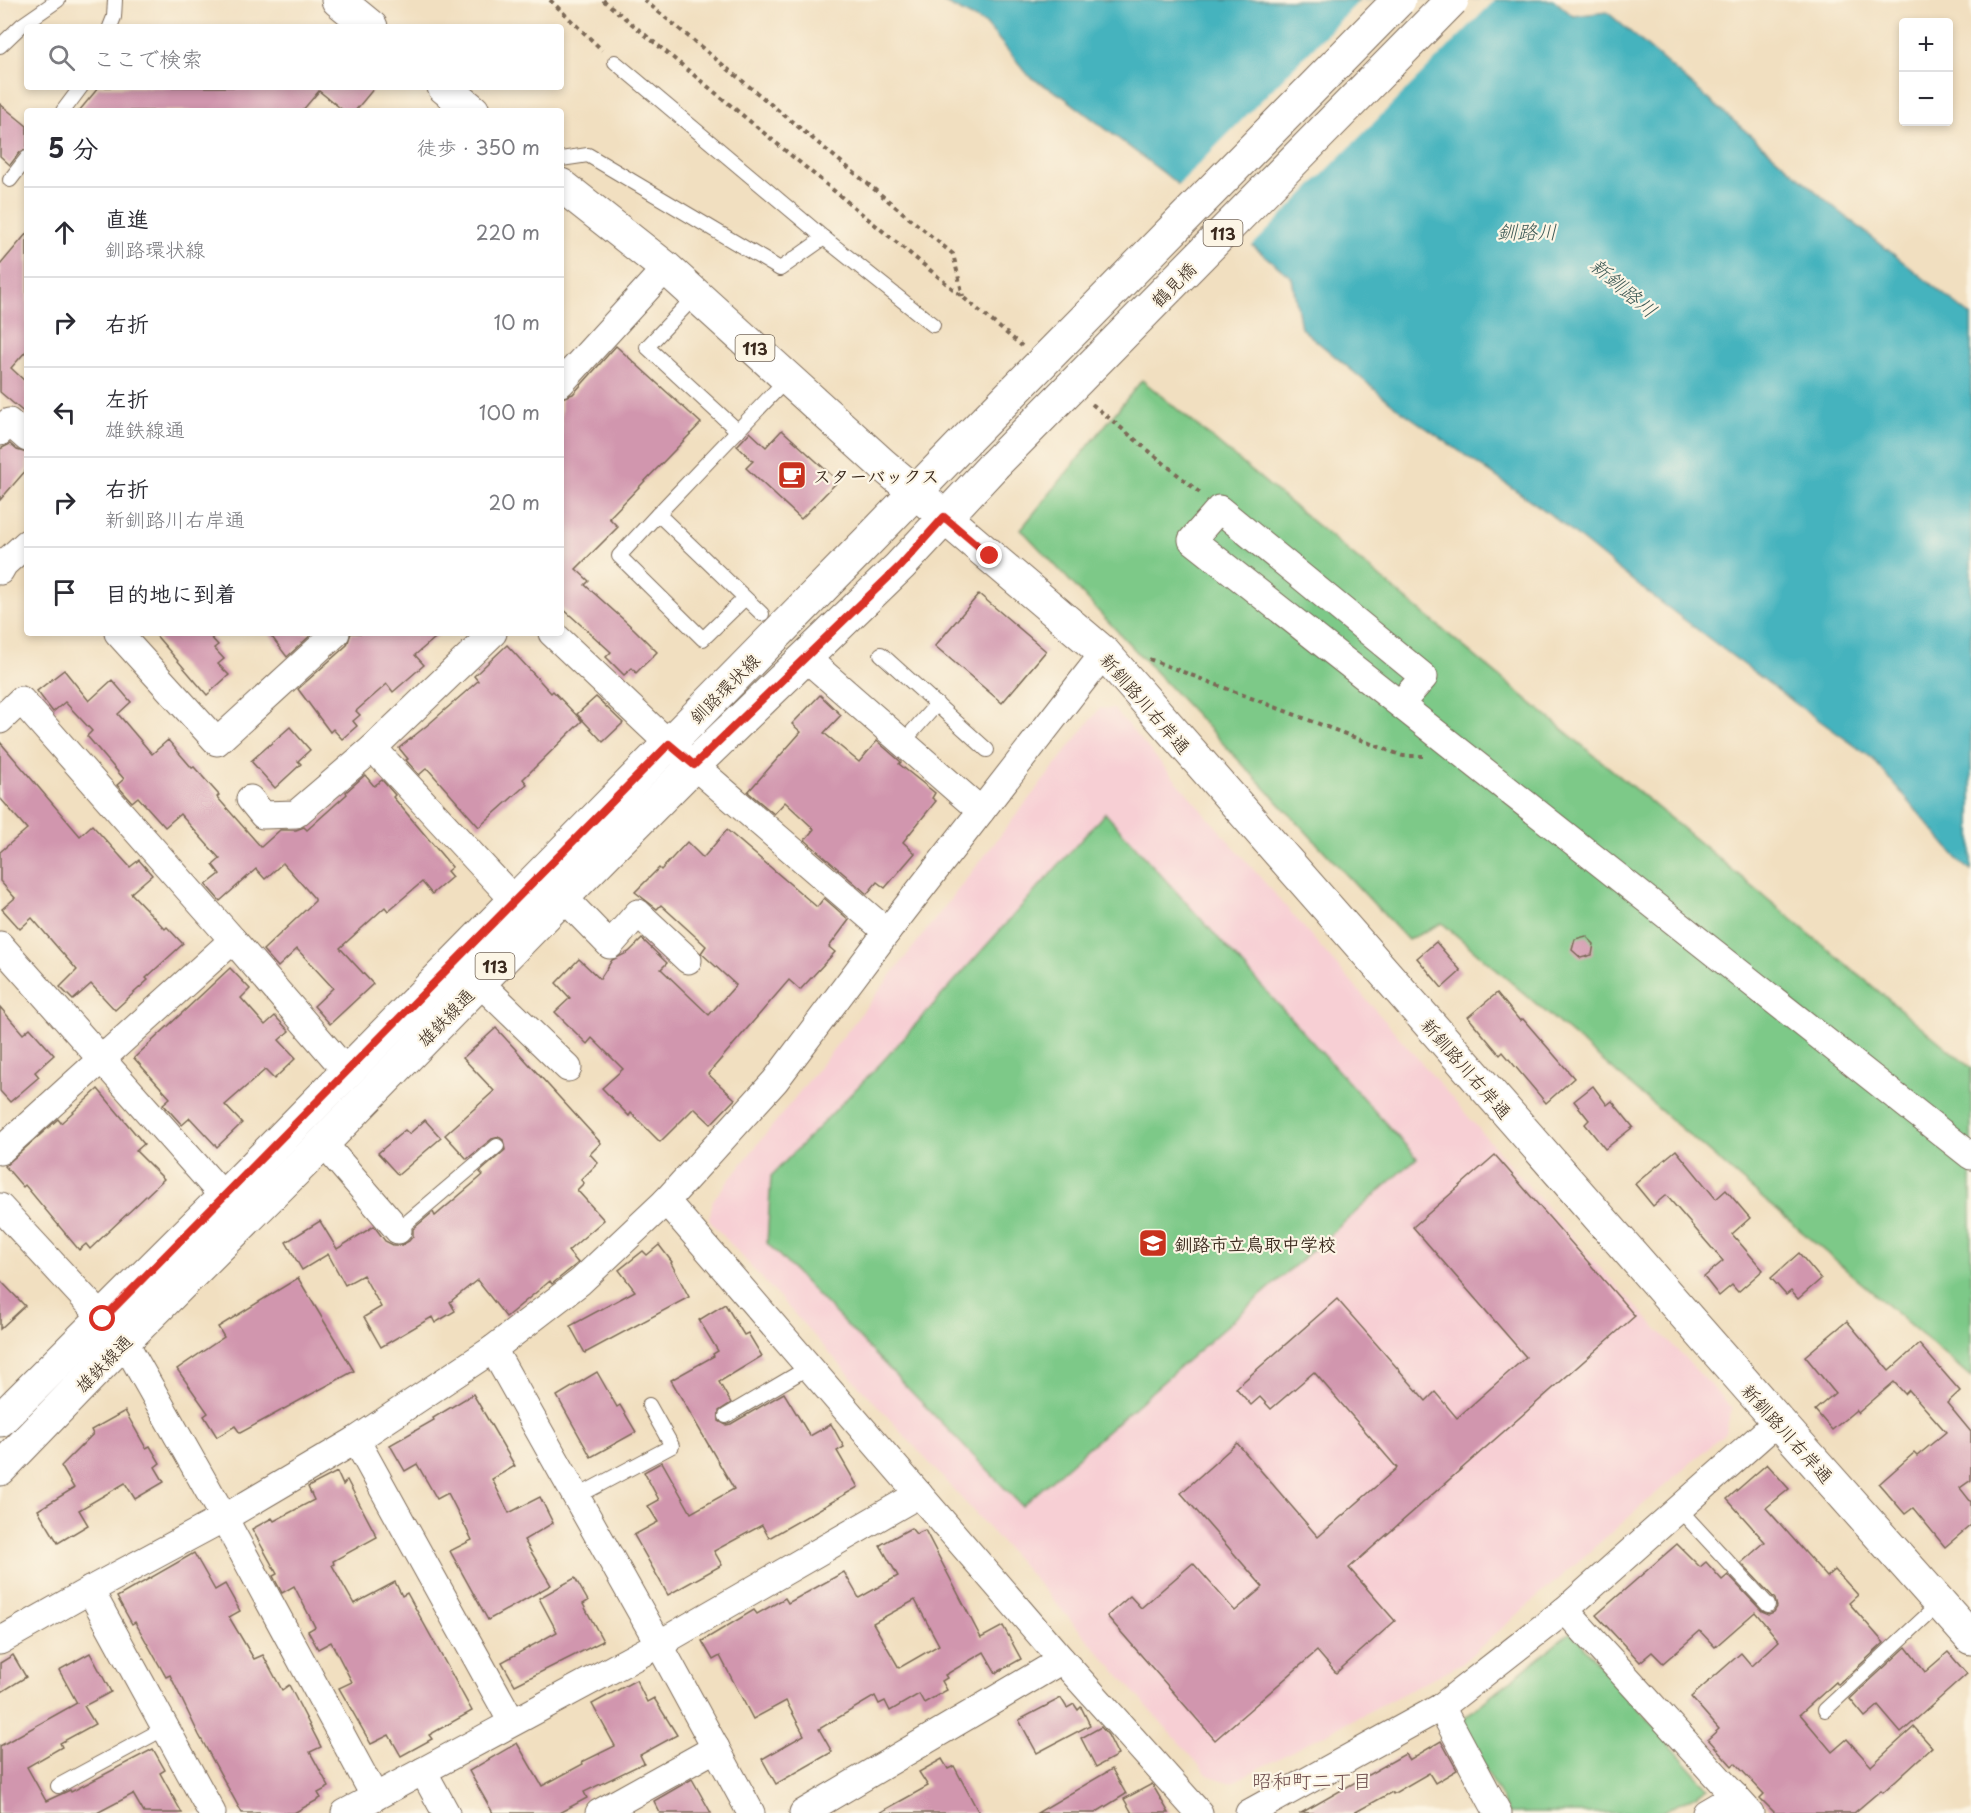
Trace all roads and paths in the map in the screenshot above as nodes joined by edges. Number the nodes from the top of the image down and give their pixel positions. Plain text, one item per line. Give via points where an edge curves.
1 (58, 0) edge
2 (115, 0) edge
3 (338, 0) edge
4 (550, 0) edge
5 (603, 0) edge
6 (644, 0) edge
7 (1399, 0) edge
8 (1452, 0) edge
9 (111, 24) edge
10 (366, 24) edge
11 (0, 46) edge
12 (615, 62) joint
13 (79, 90) edge
14 (448, 90) edge
15 (65, 108) edge
16 (469, 108) edge
17 (564, 159) edge
18 (24, 162) edge
19 (10, 180) dead end
20 (564, 187) edge
21 (824, 238) junction
22 (666, 268) junction
23 (696, 295) junction
24 (963, 297) junction
25 (933, 324) dead end
26 (1027, 350) dead end
27 (788, 378) junction
28 (564, 380) edge
29 (1091, 403) dead end
30 (738, 431) junction
31 (0, 432) edge
32 (24, 435) edge
33 (994, 465) joint
34 (914, 492) junction
35 (1219, 509) junction
36 (658, 514) junction
37 (944, 517) junction
38 (24, 545) edge
39 (1, 564) edge
40 (745, 598) junction
41 (762, 614) dead end
42 (121, 636) edge
43 (333, 636) edge
44 (490, 636) edge
45 (555, 636) edge
46 (1104, 653) junction
47 (881, 654) dead end
48 (806, 658) junction
49 (937, 704) junction
50 (1400, 704) junction
51 (0, 720) edge
52 (903, 742) junction
53 (669, 744) junction
54 (373, 748) junction
55 (987, 750) dead end
56 (1425, 757) dead end
57 (694, 765) junction
58 (250, 799) dead end
59 (981, 811) junction
60 (563, 897) junction
61 (514, 900) junction
62 (887, 932) junction
63 (232, 940) junction
64 (0, 945) edge
65 (688, 960) dead end
66 (479, 982) junction
67 (102, 1058) junction
68 (568, 1068) dead end
69 (346, 1072) junction
70 (323, 1143) junction
71 (497, 1146) dead end
72 (0, 1151) edge
73 (1971, 1156) edge
74 (225, 1197) junction
75 (666, 1201) junction
76 (0, 1207) edge
77 (398, 1230) joint
78 (113, 1330) junction
79 (493, 1349) junction
80 (809, 1367) junction
81 (649, 1405) dead end
82 (726, 1416) dead end
83 (0, 1420) edge
84 (1778, 1421) junction
85 (356, 1440) junction
86 (0, 1469) edge
87 (919, 1494) junction
88 (576, 1497) junction
89 (1679, 1509) junction
90 (224, 1518) junction
91 (90, 1590) junction
92 (1940, 1603) junction
93 (1768, 1605) dead end
94 (1565, 1610) junction
95 (1971, 1638) edge
96 (0, 1641) edge
97 (659, 1644) junction
98 (1062, 1660) junction
99 (1440, 1707) junction
100 (1825, 1710) dead end
101 (512, 1722) junction
102 (165, 1728) junction
103 (716, 1748) junction
104 (423, 1771) junction
105 (58, 1786) dead end
106 (375, 1797) junction
107 (1742, 1805) edge
108 (212, 1813) edge
109 (345, 1813) edge
110 (446, 1813) edge
111 (599, 1813) edge
112 (751, 1813) edge
113 (803, 1813) edge
114 (1199, 1813) edge
115 (1249, 1813) edge
116 (1498, 1813) edge
117 (1706, 1813) edge

1 - 11 lane
2 - 9 lane
3 - 10 main road
4 - 12 path
5 - 24 path
6 - 24 path via 953,254
7 - 34 main road, 釧路環状線 / 113, bridge
8 - 33 main road, 鶴見橋 / 113, bridge
12 - 21 lane
13 - 15 lane
14 - 16 main road
17 - 21 lane via 588,155 780,269
18 - 19 lane
20 - 22 main road, 113
21 - 25 lane
22 - 23 main road, 113
22 - 28 street
23 - 27 main road, 113
23 - 30 lane via 647,347
24 - 26 path
27 - 30 lane
27 - 34 main road, 113
29 - 35 path
30 - 36 lane
31 - 32 street via 9,422
33 - 37 main road, 雄鉄線通 / 113
34 - 37 main road, 113
34 - 53 main road, 釧路環状線 / 113
35 - 50 street via 1424,677
35 - 50 street via 1192,540
36 - 40 lane
36 - 40 lane via 619,556 703,639
37 - 46 main road, 新釧路川右岸通
37 - 48 main road, 雄鉄線通 / 113
38 - 39 street
40 - 41 lane
42 - 43 street via 217,742
44 - 54 street
45 - 53 street
46 - 56 path via 1150,659 1402,756
46 - 59 street
46 - 84 main road, 新釧路川右岸通
47 - 49 lane
48 - 52 street
48 - 57 main road, 雄鉄線通 / 113
49 - 52 lane
49 - 55 lane
50 - 73 street
51 - 63 street via 21,700
52 - 59 street
53 - 57 street
53 - 61 main road, 釧路環状線 / 113
54 - 58 street via 296,814 263,815
54 - 61 street
57 - 60 main road, 雄鉄線通 / 113
57 - 62 street
59 - 62 street
60 - 65 street via 610,945 639,913
60 - 66 main road, 雄鉄線通 / 113
61 - 69 main road, 釧路環状線 / 113
62 - 75 street via 775,1081
63 - 67 street
63 - 69 street
64 - 67 street
66 - 68 street
66 - 70 main road, 雄鉄線通 / 113
67 - 72 street
67 - 74 street
69 - 74 main road, 釧路環状線 / 113
70 - 77 street
70 - 78 main road, 雄鉄線通 / 113
71 - 77 lane
74 - 78 main road, 釧路環状線 / 113
75 - 79 street via 580,1282
75 - 80 street
76 - 78 street
78 - 83 main road, 釧路環状線 / 113
78 - 86 main road, 雄鉄線通 / 113
78 - 90 street
79 - 85 street
79 - 88 street
80 - 82 lane
80 - 87 street
81 - 88 lane via 672,1446
84 - 89 street
84 - 92 main road, 新釧路川右岸通
85 - 90 street
85 - 101 street
87 - 97 street
87 - 98 street
88 - 97 street
89 - 93 lane
89 - 94 street
90 - 91 street
90 - 106 street
91 - 96 street
91 - 102 street
92 - 95 main road, 新釧路川右岸通
92 - 100 lane
94 - 99 street
94 - 107 street
97 - 101 street
97 - 103 street
98 - 113 street
98 - 114 street
99 - 115 street
99 - 116 street
101 - 104 street
102 - 105 lane
102 - 108 street
103 - 111 street
103 - 112 street
104 - 106 street
104 - 110 street
106 - 109 street
107 - 117 street

